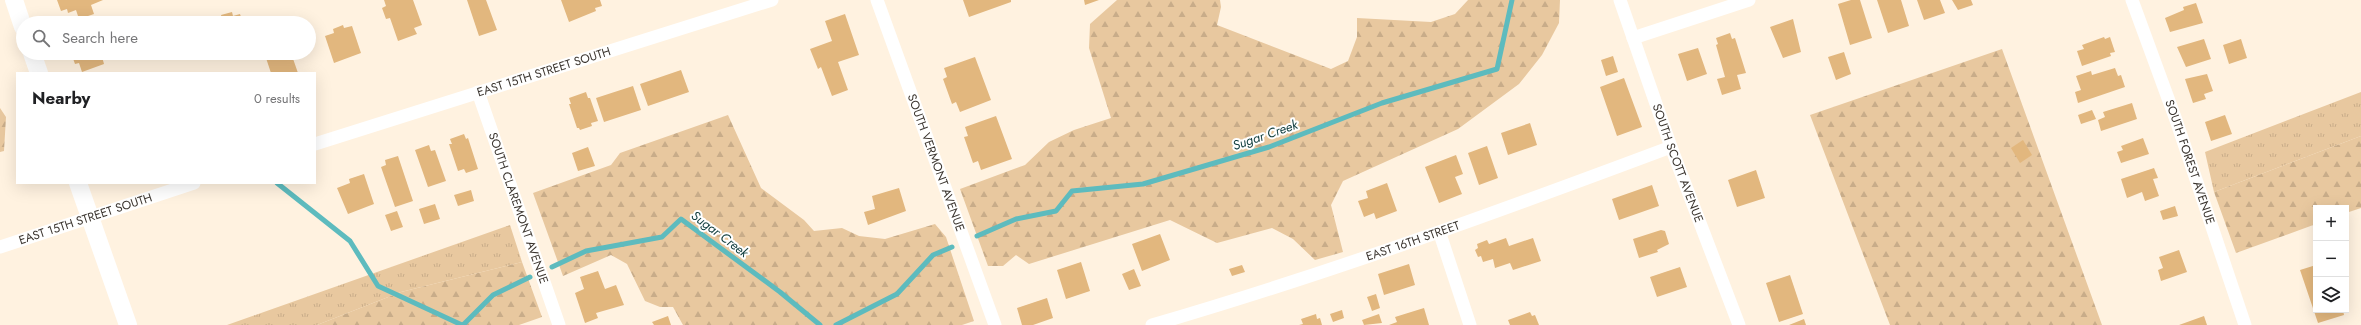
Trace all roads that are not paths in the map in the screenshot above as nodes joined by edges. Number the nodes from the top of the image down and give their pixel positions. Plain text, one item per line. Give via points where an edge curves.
1 (14, 0) edge
2 (772, 0) edge
3 (877, 0) edge
4 (1620, 0) edge
5 (1749, 0) edge
6 (2132, 0) edge
7 (19, 16) edge
8 (1633, 38) junction
9 (34, 60) edge
10 (39, 72) edge
11 (478, 92) junction
12 (316, 144) edge
13 (1672, 148) junction
14 (78, 184) edge
15 (191, 184) edge
16 (90, 218) junction
17 (1440, 234) junction
18 (0, 247) edge
19 (128, 325) edge
20 (559, 325) edge
21 (995, 325) edge
22 (1152, 325) edge
23 (1470, 325) edge
24 (1739, 325) edge
25 (2244, 325) edge

1 - 7 main road
2 - 11 street, EAST 15TH STREET SOUTH
3 - 21 street, SOUTH VERMONT AVENUE
4 - 8 street, SOUTH SCOTT AVENUE
5 - 8 street
6 - 25 street, SOUTH FOREST AVENUE via 2176,120
8 - 13 street, SOUTH SCOTT AVENUE
9 - 10 main road
11 - 12 street, EAST 15TH STREET SOUTH
11 - 20 street, SOUTH CLAREMONT AVENUE
13 - 17 street, EAST 16TH STREET
13 - 24 street, SOUTH SCOTT AVENUE
14 - 16 main road
15 - 16 street, EAST 15TH STREET SOUTH
16 - 18 street, EAST 15TH STREET SOUTH
16 - 19 main road
17 - 22 street, EAST 16TH STREET via 1239,300
17 - 23 street

